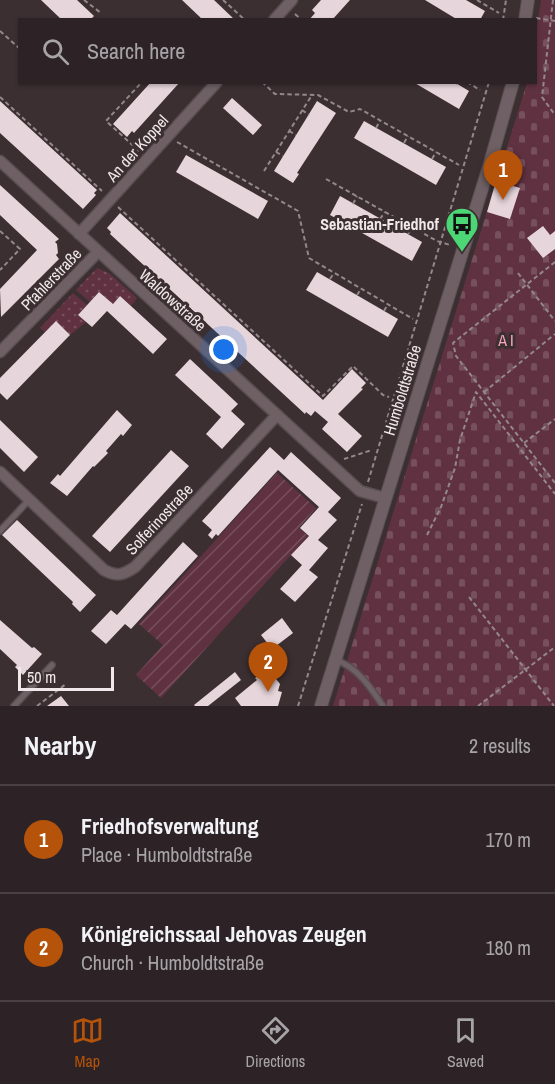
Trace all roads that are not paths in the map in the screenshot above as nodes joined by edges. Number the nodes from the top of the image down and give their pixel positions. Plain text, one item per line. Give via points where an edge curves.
1 (292, 0) edge
2 (528, 0) edge
3 (276, 18) edge
4 (531, 18) edge
5 (215, 84) edge
6 (512, 84) edge
7 (0, 160) edge
8 (79, 234) junction
9 (98, 252) junction
10 (0, 352) edge
11 (277, 415) junction
12 (0, 472) edge
13 (385, 498) junction
14 (29, 500) junction
15 (0, 531) edge
16 (336, 660) junction
17 (52, 665) dead end
18 (14, 706) edge
19 (321, 706) edge
20 (383, 706) edge

1 - 3 street
2 - 4 street
5 - 8 street, An der Koppel
6 - 13 street, Humboldtstraße
7 - 8 street, Waldowstraße
8 - 9 street, Waldowstraße
9 - 10 street, Pfahlerstraße
9 - 11 street, Waldowstraße
11 - 13 street, Waldowstraße via 360,491
11 - 14 street, Solferinostraße via 135,567 124,574 115,576 104,570
12 - 14 street, Solferinostraße
13 - 16 street, Humboldtstraße
14 - 15 lane
16 - 19 street, Humboldtstraße
16 - 20 lane via 346,663 369,685
17 - 18 lane

